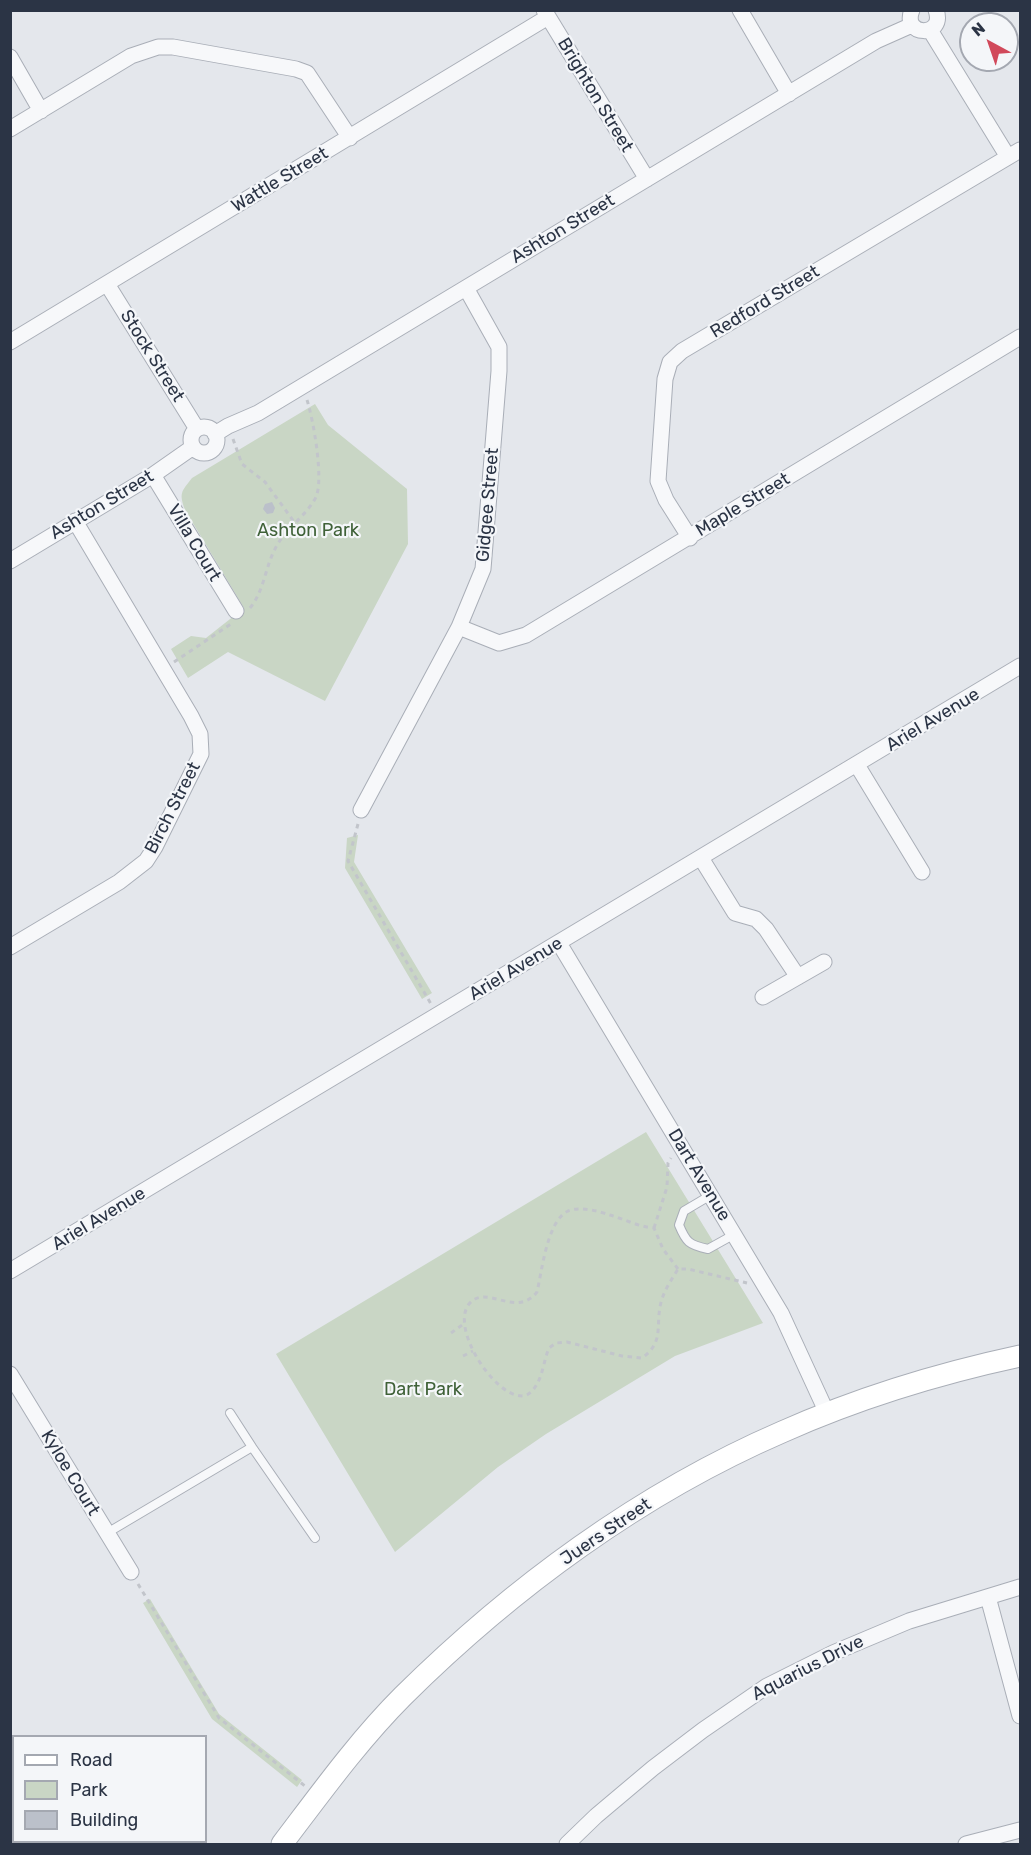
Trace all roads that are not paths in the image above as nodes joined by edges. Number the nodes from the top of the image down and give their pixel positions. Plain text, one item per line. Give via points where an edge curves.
1 (740, 10) edge
2 (937, 11) edge
3 (546, 14) edge
4 (912, 18) edge
5 (930, 30) junction
6 (10, 57) edge
7 (789, 94) junction
8 (41, 111) junction
9 (10, 129) edge
10 (350, 138) junction
11 (1014, 153) edge
12 (647, 179) junction
13 (107, 284) junction
14 (466, 288) junction
15 (1020, 337) edge
16 (10, 342) edge
17 (197, 429) junction
18 (222, 430) junction
19 (193, 447) junction
20 (153, 475) junction
21 (75, 521) junction
22 (690, 538) junction
23 (10, 561) edge
24 (238, 615) road end
25 (459, 627) junction
26 (1020, 666) edge
27 (857, 765) junction
28 (362, 810) road end
29 (701, 858) junction
30 (922, 872) dead end
31 (559, 943) junction
32 (10, 947) edge
33 (824, 962) dead end
34 (798, 977) junction
35 (763, 997) dead end
36 (711, 1195) junction
37 (735, 1234) junction
38 (10, 1271) edge
39 (1020, 1356) edge
40 (10, 1374) edge
41 (230, 1413) dead end
42 (827, 1413) junction
43 (252, 1447) junction
44 (107, 1533) junction
45 (315, 1538) dead end
46 (130, 1572) road end
47 (1020, 1587) edge
48 (988, 1597) junction
49 (1020, 1716) edge
50 (1020, 1830) edge
51 (282, 1845) edge
52 (567, 1845) edge
53 (966, 1845) edge

1 - 7 street
2 - 5 street via 937,22
3 - 10 street, Wattle Street
3 - 12 street, Brighton Street
4 - 5 street via 920,31
4 - 7 street, Ashton Street
5 - 11 street
6 - 8 street
7 - 12 street, Ashton Street
8 - 9 street
8 - 10 street via 131,56 158,46 173,46 307,73
10 - 13 street, Wattle Street
11 - 22 street, Redford Street via 692,345 670,362 658,481
12 - 14 street, Ashton Street
13 - 16 street, Wattle Street
13 - 17 street, Stock Street
14 - 18 street, Ashton Street via 258,413
14 - 25 street, Gidgee Street via 499,347 500,361 483,569
15 - 22 street, Maple Street
17 - 18 street
17 - 19 street via 191,439
18 - 19 street via 211,451 203,453
19 - 20 street, Ashton Street
20 - 21 street, Ashton Street
20 - 24 street, Villa Court
21 - 23 street, Ashton Street
21 - 32 street, Birch Street via 200,734 201,754 146,861 132,874
22 - 25 street, Maple Street via 526,635 499,644
25 - 28 street, Gidgee Street
26 - 27 street, Ariel Avenue
27 - 29 street, Ariel Avenue
27 - 30 street
29 - 31 street, Ariel Avenue
29 - 34 street via 735,913 756,919 766,929
31 - 36 street, Dart Avenue
31 - 38 street, Ariel Avenue
33 - 34 street
34 - 35 street
36 - 37 street, Dart Avenue
36 - 37 lane via 684,1211 679,1225 685,1239 708,1249
37 - 42 street, Dart Avenue via 781,1312
39 - 42 street, Juers Street
40 - 44 street, Kyloe Court
41 - 43 lane
42 - 51 street, Juers Street via 722,1460 672,1488 524,1589 402,1697
43 - 44 lane
43 - 45 lane
44 - 46 street, Kyloe Court
47 - 48 street, Aquarius Drive
48 - 49 street
48 - 52 street, Aquarius Drive via 909,1621 766,1686 662,1762
50 - 53 street

